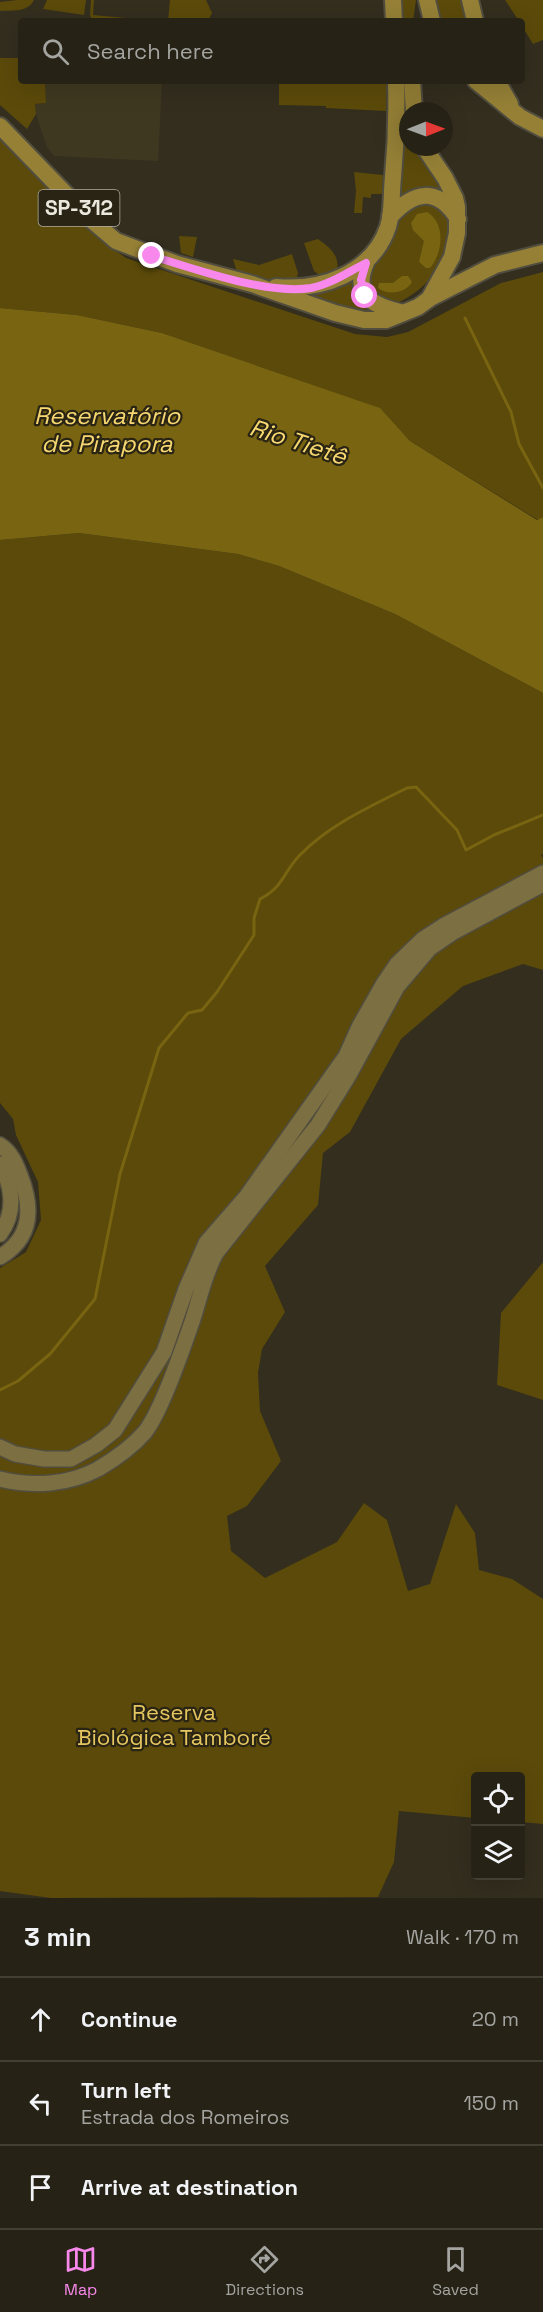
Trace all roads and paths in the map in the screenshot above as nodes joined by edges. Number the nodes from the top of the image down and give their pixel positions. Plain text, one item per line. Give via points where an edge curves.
1 (393, 0) edge
2 (422, 0) edge
3 (427, 0) edge
4 (470, 0) edge
5 (394, 18) edge
6 (419, 18) edge
7 (431, 18) edge
8 (474, 18) edge
9 (396, 84) edge
10 (412, 84) edge
11 (480, 84) edge
12 (498, 84) edge
13 (413, 102) edge
14 (520, 117) junction
15 (0, 126) edge
16 (543, 129) edge
17 (430, 156) edge
18 (390, 217) junction
19 (458, 219) junction
20 (543, 253) edge
21 (366, 263) junction
22 (252, 284) junction
23 (429, 298) junction
24 (403, 314) junction
25 (543, 873) edge
26 (543, 884) edge
27 (0, 1145) edge
28 (0, 1164) edge
29 (0, 1234) edge
30 (0, 1257) edge
31 (0, 1447) edge
32 (0, 1479) edge

1 - 5 main road
2 - 6 main road
3 - 7 main road
4 - 8 main road
9 - 18 main road, SP-312
10 - 13 main road
11 - 14 main road
12 - 14 main road
14 - 16 main road
15 - 22 main road, SP-312 via 116,241 177,264
17 - 19 main road, SP-312 via 450,187
18 - 19 main road via 407,201 426,195 441,200
18 - 21 main road, SP-312 via 385,234
19 - 23 main road, SP-312 via 452,257
20 - 23 main road via 495,265
21 - 22 main road, SP-312 via 309,288
21 - 24 main road via 361,280 365,296 374,304
22 - 24 main road, SP-312 via 364,320 386,320
23 - 24 main road, SP-312
25 - 31 main road via 443,926 397,964 340,1066 246,1197 206,1243 164,1352 115,1430 72,1459 44,1459
26 - 32 main road via 430,948 397,987 318,1125 216,1253 173,1371 145,1431 110,1462 85,1476 60,1483 34,1484
27 - 30 main road via 17,1166 28,1214 20,1241
28 - 29 main road via 11,1199 10,1213

